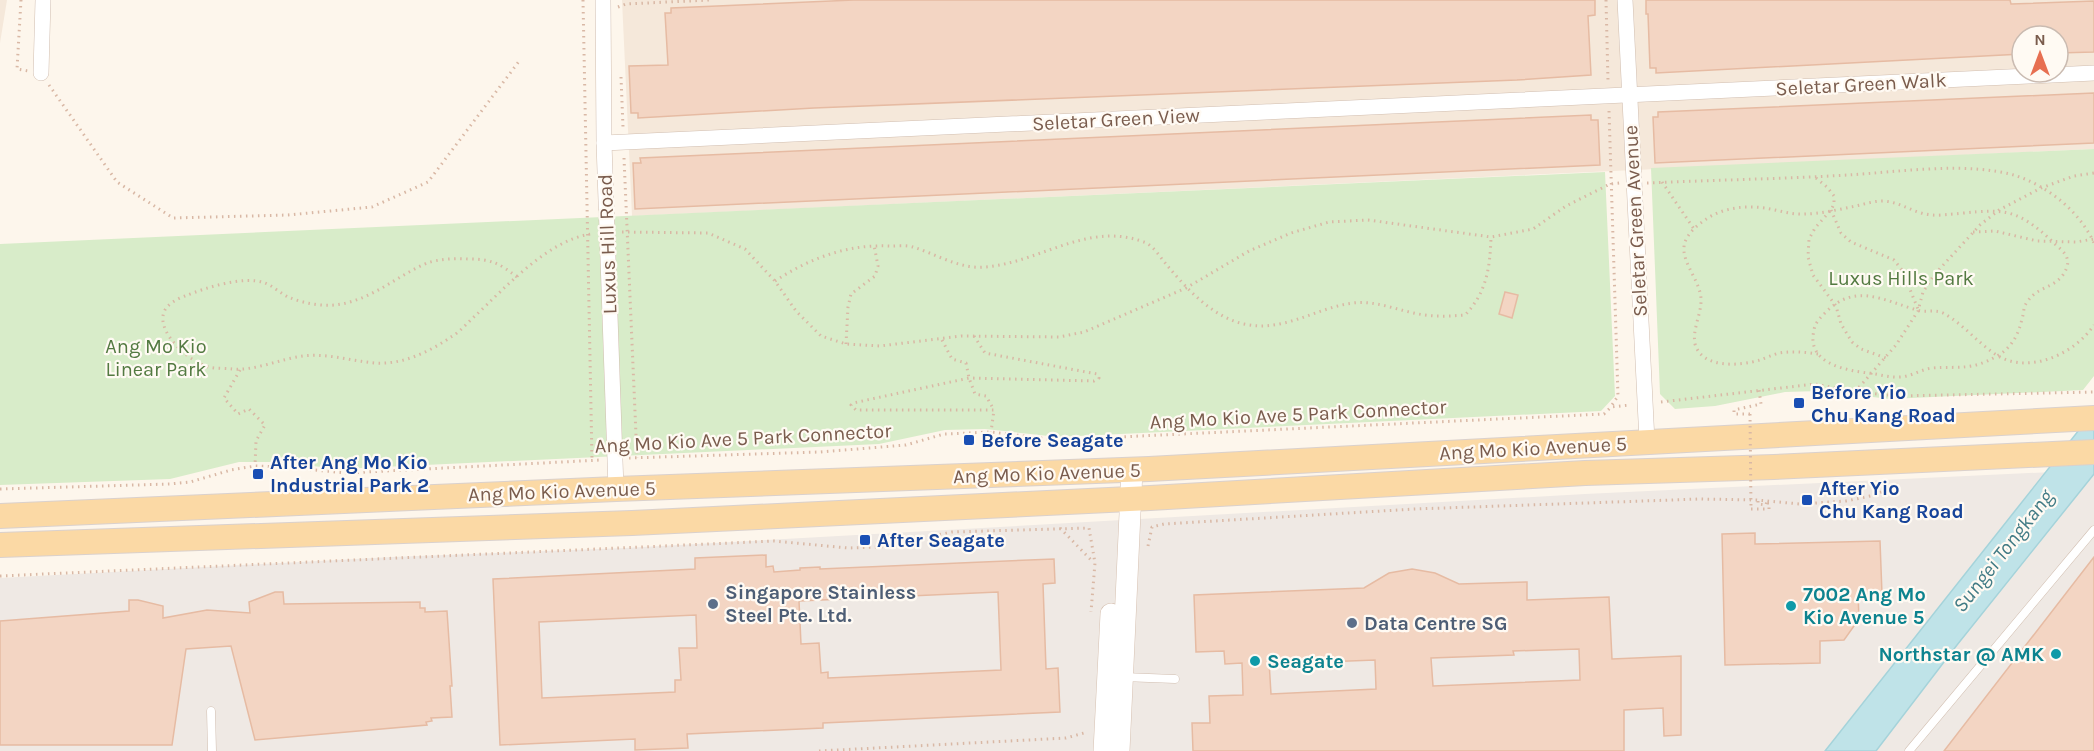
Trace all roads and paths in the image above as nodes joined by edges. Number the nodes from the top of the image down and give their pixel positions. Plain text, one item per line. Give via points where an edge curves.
1 (21, 0) edge
2 (43, 0) edge
3 (583, 0) edge
4 (603, 0) edge
5 (617, 0) edge
6 (710, 0) edge
7 (1606, 0) edge
8 (1625, 0) edge
9 (520, 60) dead end
10 (40, 73) junction
11 (620, 73) dead end
12 (2094, 73) edge
13 (1629, 95) junction
14 (1608, 96) junction
15 (623, 142) junction
16 (604, 143) junction
17 (2094, 173) edge
18 (1814, 177) junction
19 (1633, 182) junction
20 (1662, 182) junction
21 (1610, 184) junction
22 (2041, 188) junction
23 (1831, 210) junction
24 (1999, 210) junction
25 (1694, 229) junction
26 (607, 232) junction
27 (627, 232) junction
28 (1972, 232) junction
29 (588, 234) junction
30 (1491, 237) junction
31 (2093, 240) edge
32 (2053, 242) junction
33 (874, 245) junction
34 (517, 278) junction
35 (775, 281) junction
36 (1186, 288) junction
37 (1834, 303) junction
38 (1918, 311) junction
39 (2094, 325) edge
40 (973, 335) junction
41 (942, 340) junction
42 (846, 344) junction
43 (1818, 354) junction
44 (1997, 356) junction
45 (1886, 358) junction
46 (240, 370) junction
47 (1870, 373) junction
48 (969, 378) junction
49 (1759, 390) junction
50 (1855, 392) junction
51 (2094, 392) edge
52 (1645, 403) junction
53 (1611, 407) junction
54 (994, 410) junction
55 (2086, 418) edge
56 (991, 432) junction
57 (1647, 441) junction
58 (2094, 452) edge
59 (636, 458) junction
60 (616, 459) junction
61 (592, 460) junction
62 (255, 466) junction
63 (1124, 470) junction
64 (1908, 482) dead end
65 (0, 489) edge
66 (616, 489) junction
67 (466, 495) junction
68 (1124, 499) junction
69 (1767, 501) junction
70 (0, 516) edge
71 (1152, 527) dead end
72 (489, 528) junction
73 (1060, 528) junction
74 (1089, 528) dead end
75 (2094, 530) edge
76 (0, 545) edge
77 (1095, 563) dead end
78 (0, 576) edge
79 (1114, 676) junction
80 (1175, 679) dead end
81 (211, 711) dead end
82 (1084, 733) dead end
83 (212, 751) edge
84 (819, 751) edge
85 (1104, 751) edge
86 (1119, 751) edge
87 (1909, 751) edge

1 - 10 path via 17,69
2 - 10 street
3 - 29 path
4 - 16 street, Luxus Hill Road
5 - 6 path via 618,7
7 - 14 path
8 - 13 street, Seletar Green Avenue
9 - 10 path via 428,182 372,207 288,215 173,218 117,182
11 - 15 path
12 - 13 street, Seletar Green Walk
13 - 14 street, Seletar Green View
13 - 19 street, Seletar Green Avenue
14 - 15 street, Seletar Green View
14 - 21 path
15 - 16 street, Seletar Green View
15 - 27 path
16 - 26 street, Luxus Hill Road
17 - 22 path
18 - 20 path
18 - 22 path via 1966,170 2015,176
18 - 23 path via 1833,196
19 - 20 path
19 - 21 path
19 - 52 street, Seletar Green Avenue
20 - 25 path
21 - 30 path via 1566,206 1533,229
21 - 53 path via 1618,396
22 - 24 path
22 - 31 path via 2078,216
23 - 24 path via 1886,201 1924,216
23 - 25 path via 1802,214 1730,208
23 - 37 path via 1809,239 1808,257 1815,280
23 - 38 path via 1838,227 1851,242 1894,260
24 - 28 path
24 - 32 path via 2030,221
25 - 43 path via 1683,250 1700,289 1702,308 1695,339 1696,347 1706,358 1732,363 1783,352
26 - 27 path
26 - 29 path
26 - 60 street, Luxus Hill Road
27 - 35 path via 708,233 745,249
27 - 59 path
28 - 32 path via 1995,231
28 - 38 path via 1934,275 1923,292
29 - 34 path via 559,244
29 - 61 path
30 - 36 path via 1368,220 1329,222 1249,251
30 - 36 path via 1485,285 1465,315 1424,315 1353,303 1264,327 1242,324 1219,314
31 - 32 path
32 - 44 path via 2066,255 2065,271 2053,285 2028,300 2011,347
33 - 35 path via 835,252 799,266
33 - 36 path via 909,246 982,268 1080,239 1125,236 1148,243
33 - 42 path via 878,266 875,276 851,294
34 - 46 path via 452,337 398,363 320,355
34 - 46 path via 500,264 453,258 428,263 364,298 345,304 312,304 251,280 171,303 164,313 164,324 183,353 208,367
35 - 42 path via 796,311 821,336
36 - 40 path via 1084,332 1059,337
37 - 38 path via 1856,296 1875,296
37 - 43 path via 1814,327 1813,343
37 - 45 path via 1852,342
38 - 44 path via 1943,313
38 - 45 path
39 - 44 path via 2072,348 2046,359 2018,362
40 - 41 path
40 - 48 path via 985,353 1096,374 1099,378
41 - 42 path via 880,346
41 - 48 path via 952,359 966,363
43 - 47 path via 1837,367
44 - 47 path via 1961,369 1930,368 1900,377
45 - 47 path
46 - 62 path via 224,398 238,414 249,409 266,425 256,441
47 - 50 path
48 - 54 path via 975,394 986,396
48 - 54 path via 851,405 856,410
49 - 50 path, Ang Mo Kio Ave 5 Park Connector via 1815,384
49 - 52 path, Ang Mo Kio Ave 5 Park Connector
49 - 69 path, bridge via 1761,404 1734,410 1734,414 1750,414 1751,509 1769,509 1769,503 1758,500 1758,504 1766,505
50 - 51 path, Ang Mo Kio Ave 5 Park Connector via 1898,396
52 - 53 path, Ang Mo Kio Ave 5 Park Connector
52 - 57 street, Seletar Green Avenue
53 - 56 path, Ang Mo Kio Ave 5 Park Connector via 1604,414 1056,440
54 - 56 path
55 - 57 main road, Ang Mo Kio Avenue 5
56 - 59 path, Ang Mo Kio Ave 5 Park Connector via 944,434 906,445 831,451
57 - 63 main road, Ang Mo Kio Avenue 5
58 - 68 main road, Ang Mo Kio Avenue 5 via 1774,468 1585,472
59 - 60 path, Ang Mo Kio Ave 5 Park Connector
60 - 61 path, Ang Mo Kio Ave 5 Park Connector
60 - 66 street, Luxus Hill Road
61 - 62 path, Ang Mo Kio Ave 5 Park Connector via 347,473
62 - 65 path, Ang Mo Kio Ave 5 Park Connector via 170,484
63 - 66 main road, Ang Mo Kio Avenue 5
63 - 68 street
64 - 69 path via 1846,501
66 - 67 main road, Ang Mo Kio Avenue 5
67 - 70 main road, Ang Mo Kio Avenue 5
67 - 72 main road via 471,510
68 - 72 main road, Ang Mo Kio Avenue 5
68 - 79 street
69 - 71 path via 1700,499 1415,509
72 - 76 main road, Ang Mo Kio Avenue 5
73 - 74 path
73 - 77 path
73 - 78 path via 952,532 881,547 774,541
75 - 87 lane
79 - 80 lane
79 - 85 street
79 - 86 street
81 - 83 lane
82 - 84 path via 1065,738

